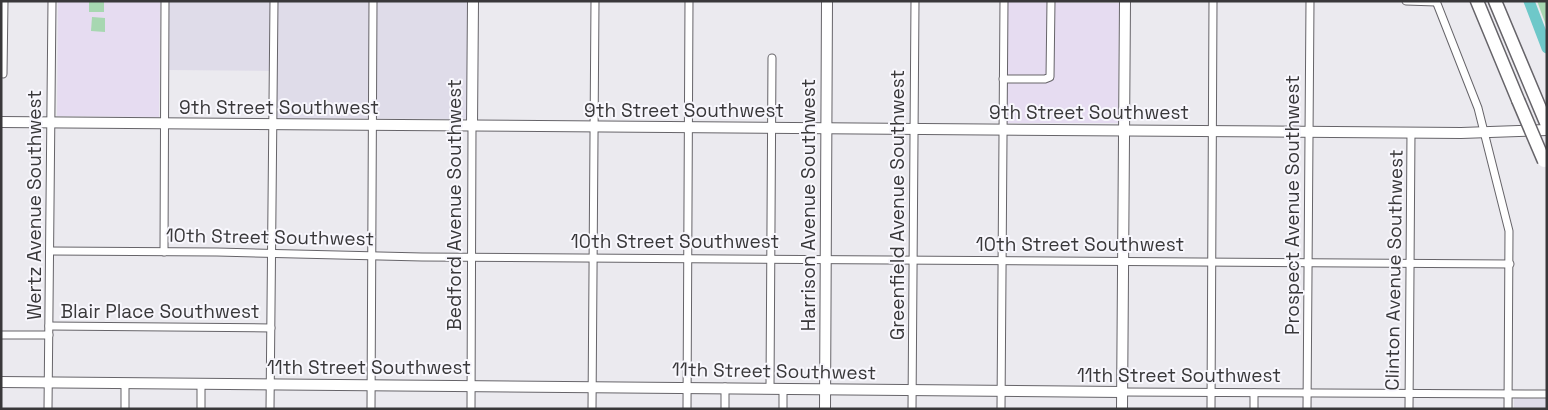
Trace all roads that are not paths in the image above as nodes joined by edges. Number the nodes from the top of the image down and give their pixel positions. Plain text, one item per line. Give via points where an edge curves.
1 (4, 1) edge
2 (52, 1) edge
3 (165, 1) edge
4 (274, 1) edge
5 (373, 1) edge
6 (473, 1) edge
7 (595, 1) edge
8 (689, 1) edge
9 (827, 1) edge
10 (915, 1) edge
11 (1004, 1) edge
12 (1051, 1) edge
13 (1125, 1) edge
14 (1214, 1) edge
15 (1310, 1) edge
16 (1406, 1) edge
17 (1477, 1) edge
18 (1495, 1) edge
19 (1436, 2) edge
20 (772, 58) dead end
21 (3, 74) dead end
22 (1003, 79) junction
23 (1, 122) edge
24 (50, 122) junction
25 (164, 124) junction
26 (273, 124) junction
27 (373, 125) junction
28 (472, 125) junction
29 (1547, 125) edge
30 (594, 126) junction
31 (689, 128) junction
32 (772, 128) junction
33 (826, 128) junction
34 (913, 129) junction
35 (1003, 129) junction
36 (1124, 130) junction
37 (1547, 130) edge
38 (1213, 131) junction
39 (1309, 132) junction
40 (1411, 132) junction
41 (1484, 133) junction
42 (1545, 165) edge
43 (50, 251) junction
44 (164, 252) junction
45 (272, 253) junction
46 (371, 256) junction
47 (472, 256) junction
48 (593, 257) junction
49 (688, 258) junction
50 (771, 259) junction
51 (826, 259) junction
52 (912, 259) junction
53 (1002, 260) junction
54 (1123, 261) junction
55 (1212, 262) junction
56 (1309, 262) junction
57 (1409, 263) junction
58 (1510, 264) junction
59 (49, 326) junction
60 (271, 328) junction
61 (1, 334) edge
62 (49, 335) junction
63 (1, 382) edge
64 (48, 382) junction
65 (125, 383) junction
66 (201, 384) junction
67 (270, 384) junction
68 (371, 385) junction
69 (471, 386) junction
70 (592, 386) junction
71 (687, 387) junction
72 (725, 387) junction
73 (770, 388) junction
74 (783, 388) junction
75 (825, 389) junction
76 (912, 390) junction
77 (1001, 391) junction
78 (1122, 392) junction
79 (1211, 392) junction
80 (1254, 393) junction
81 (1308, 393) junction
82 (1409, 394) junction
83 (1508, 394) junction
84 (1547, 394) edge
85 (48, 409) edge
86 (125, 409) edge
87 (201, 409) edge
88 (270, 409) edge
89 (371, 409) edge
90 (471, 409) edge
91 (592, 409) edge
92 (686, 409) edge
93 (725, 409) edge
94 (783, 409) edge
95 (825, 409) edge
96 (912, 409) edge
97 (1000, 409) edge
98 (1122, 409) edge
99 (1211, 409) edge
100 (1254, 409) edge
101 (1307, 409) edge
102 (1408, 409) edge
103 (1508, 409) edge

1 - 21 street
2 - 24 street, Wertz Avenue Southwest
3 - 25 street
4 - 26 street
5 - 27 street
6 - 28 street, Bedford Avenue Southwest
7 - 30 street
8 - 31 street
9 - 33 street, Harrison Avenue Southwest
10 - 34 street, Greenfield Avenue Southwest
11 - 22 street
12 - 22 street via 1050,77
13 - 36 street
14 - 38 street
15 - 39 street, Prospect Avenue Southwest
16 - 19 street
17 - 42 highway, bridge
18 - 29 highway
19 - 41 street via 1478,108
20 - 32 street
22 - 35 street
23 - 24 street, 9th Street Southwest
24 - 25 street, 9th Street Southwest
24 - 43 street, Wertz Avenue Southwest
25 - 26 street, 9th Street Southwest
25 - 44 street
26 - 27 street, 9th Street Southwest
26 - 45 street
27 - 28 street, 9th Street Southwest
27 - 46 street
28 - 30 street, 9th Street Southwest
28 - 47 street, Bedford Avenue Southwest
30 - 31 street, 9th Street Southwest
30 - 48 street
31 - 32 street, 9th Street Southwest
31 - 49 street
32 - 33 street, 9th Street Southwest
32 - 50 street
33 - 34 street, 9th Street Southwest
33 - 51 street, Harrison Avenue Southwest
34 - 35 street, 9th Street Southwest
34 - 52 street, Greenfield Avenue Southwest
35 - 36 street, 9th Street Southwest
35 - 53 street
36 - 38 street, 9th Street Southwest
36 - 54 street
37 - 41 street, 9th Street Southwest
38 - 39 street, 9th Street Southwest
38 - 55 street
39 - 40 street, 9th Street Southwest
39 - 56 street, Prospect Avenue Southwest
40 - 41 street, 9th Street Southwest
40 - 57 street, Clinton Avenue Southwest
41 - 58 street via 1508,221
43 - 44 street, 10th Street Southwest
43 - 59 street, Wertz Avenue Southwest
44 - 45 street, 10th Street Southwest
45 - 46 street, 10th Street Southwest
45 - 60 street
46 - 47 street, 10th Street Southwest
46 - 68 street
47 - 48 street, 10th Street Southwest
47 - 69 street, Bedford Avenue Southwest
48 - 49 street, 10th Street Southwest
48 - 70 street
49 - 50 street, 10th Street Southwest
49 - 71 street
50 - 51 street, 10th Street Southwest
50 - 73 street
51 - 52 street, 10th Street Southwest
51 - 75 street, Harrison Avenue Southwest
52 - 53 street, 10th Street Southwest
52 - 76 street, Greenfield Avenue Southwest
53 - 54 street, 10th Street Southwest
53 - 77 street
54 - 55 street, 10th Street Southwest
54 - 78 street
55 - 56 street, 10th Street Southwest
55 - 79 street
56 - 57 street, 10th Street Southwest
56 - 81 street, Prospect Avenue Southwest
57 - 58 street, 10th Street Southwest
57 - 82 street, Clinton Avenue Southwest
58 - 83 street
59 - 60 street, Blair Place Southwest
59 - 62 street, Wertz Avenue Southwest
60 - 67 street
61 - 62 street, Blair Place Southwest
62 - 64 street, Wertz Avenue Southwest
63 - 64 street, 11th Street Southwest
64 - 65 street, 11th Street Southwest
64 - 85 street, Wertz Avenue Southwest
65 - 66 street, 11th Street Southwest
65 - 86 street
66 - 67 street, 11th Street Southwest
66 - 87 street
67 - 68 street, 11th Street Southwest
67 - 88 street
68 - 69 street, 11th Street Southwest
68 - 89 street
69 - 70 street, 11th Street Southwest
69 - 90 street, Bedford Avenue Southwest
70 - 71 street, 11th Street Southwest
70 - 91 street
71 - 72 street, 11th Street Southwest
71 - 92 street
72 - 73 street, 11th Street Southwest
72 - 93 street
73 - 74 street, 11th Street Southwest
74 - 75 street, 11th Street Southwest
74 - 94 street
75 - 76 street, 11th Street Southwest
75 - 95 street, Harrison Avenue Southwest
76 - 77 street, 11th Street Southwest
76 - 96 street, Greenfield Avenue Southwest
77 - 78 street, 11th Street Southwest
77 - 97 street
78 - 79 street, 11th Street Southwest
78 - 98 street
79 - 80 street, 11th Street Southwest
79 - 99 street
80 - 81 street, 11th Street Southwest
80 - 100 street
81 - 82 street, 11th Street Southwest
81 - 101 street, Prospect Avenue Southwest
82 - 83 street, 11th Street Southwest
82 - 102 street, Clinton Avenue Southwest
83 - 84 street, 11th Street Southwest
83 - 103 street

